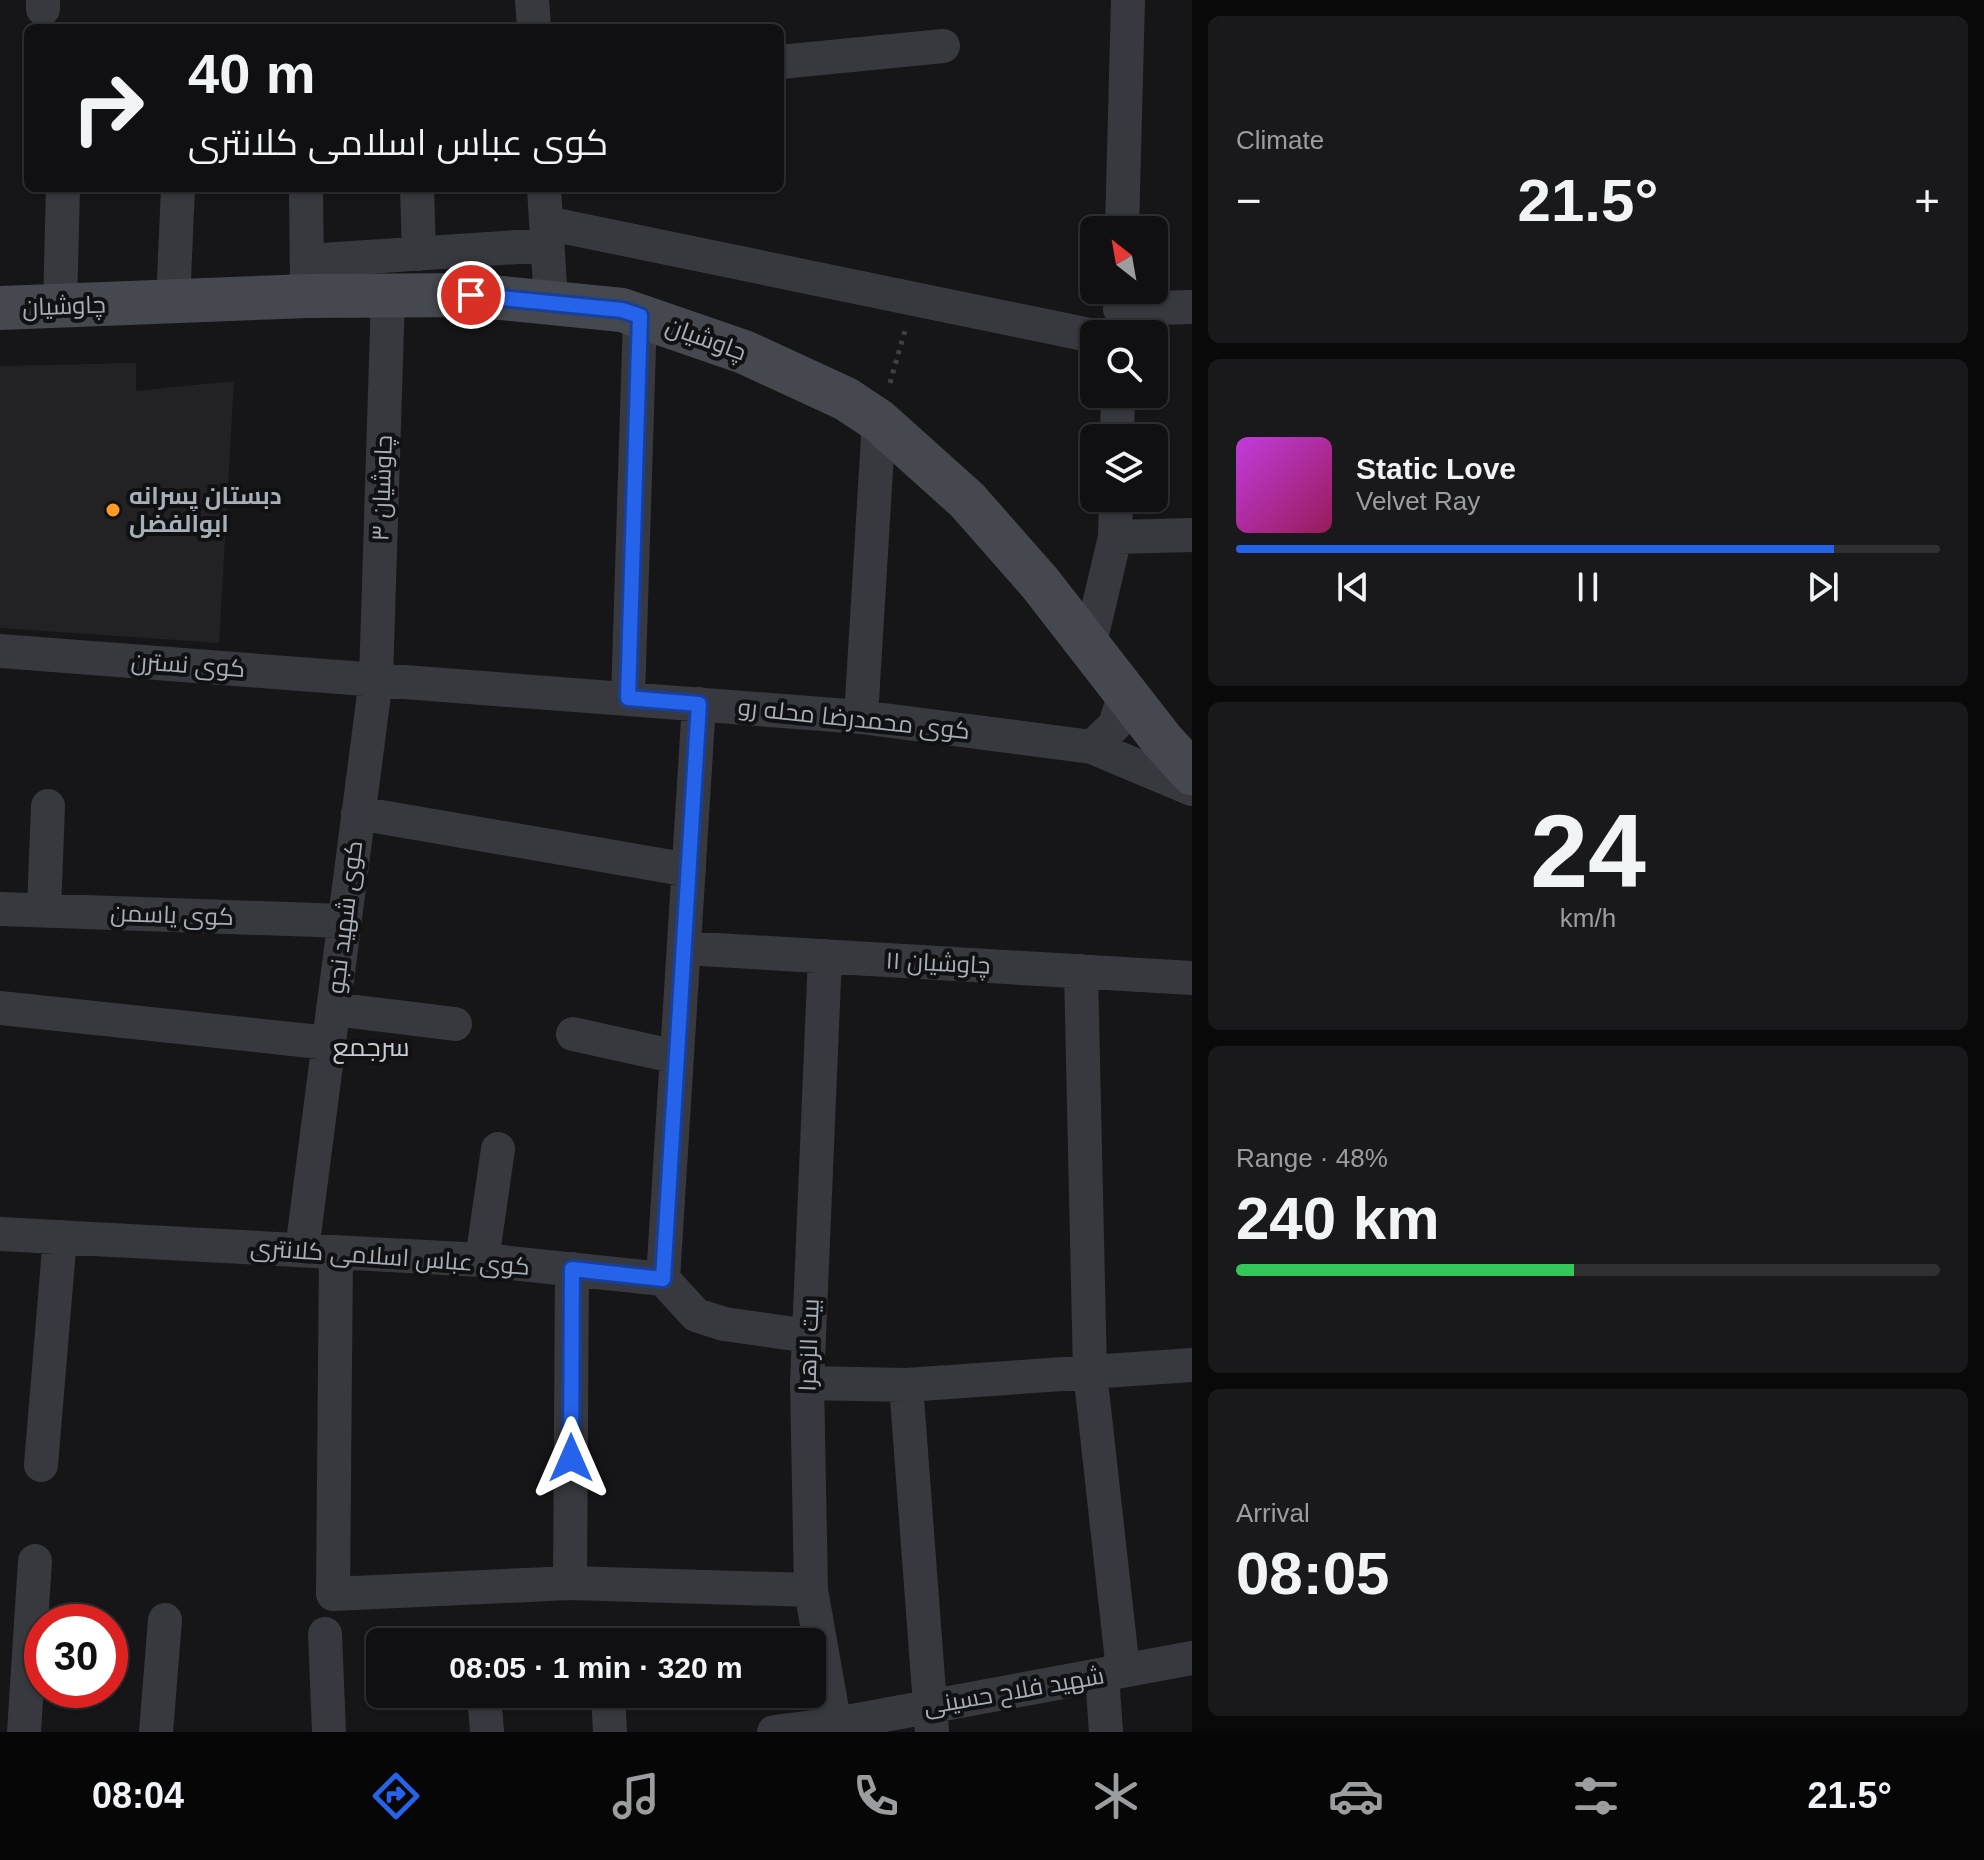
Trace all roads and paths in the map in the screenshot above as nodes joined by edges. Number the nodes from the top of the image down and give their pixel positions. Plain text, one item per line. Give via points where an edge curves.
1 (532, 0) edge
2 (1128, 0) edge
3 (534, 24) edge
4 (943, 46) dead end
5 (784, 62) edge
6 (63, 192) edge
7 (178, 192) edge
8 (306, 192) edge
9 (417, 192) edge
10 (544, 192) edge
11 (1122, 216) edge
12 (546, 234) junction
13 (419, 254) junction
14 (307, 279) junction
15 (388, 296) junction
16 (914, 299) junction
17 (173, 302) junction
18 (551, 303) junction
19 (60, 306) junction
20 (1192, 307) edge
21 (0, 308) edge
22 (1120, 311) edge
23 (640, 316) junction
24 (1080, 333) edge
25 (879, 421) junction
26 (1116, 512) edge
27 (1192, 535) edge
28 (1115, 537) junction
29 (1089, 647) junction
30 (0, 651) edge
31 (376, 679) junction
32 (1125, 693) junction
33 (628, 698) junction
34 (699, 704) junction
35 (861, 717) junction
36 (1092, 747) junction
37 (1192, 773) edge
38 (1192, 789) edge
39 (48, 806) dead end
40 (358, 813) junction
41 (689, 870) junction
42 (0, 909) edge
43 (44, 910) junction
44 (344, 921) junction
45 (684, 948) junction
46 (825, 956) junction
47 (1081, 971) junction
48 (1192, 978) edge
49 (0, 1008) edge
50 (333, 1009) junction
51 (455, 1024) dead end
52 (573, 1034) dead end
53 (329, 1043) junction
54 (677, 1057) junction
55 (498, 1149) dead end
56 (0, 1234) edge
57 (60, 1237) junction
58 (302, 1250) junction
59 (336, 1252) junction
60 (482, 1260) junction
61 (572, 1269) junction
62 (663, 1279) junction
63 (809, 1336) junction
64 (1192, 1365) edge
65 (1090, 1372) junction
66 (807, 1383) junction
67 (906, 1385) junction
68 (41, 1465) dead end
69 (35, 1561) dead end
70 (570, 1583) junction
71 (811, 1590) junction
72 (165, 1620) dead end
73 (325, 1634) dead end
74 (1192, 1658) edge
75 (1112, 1673) junction
76 (485, 1708) edge
77 (609, 1708) edge
78 (931, 1719) edge
79 (836, 1728) edge
80 (24, 1732) edge
81 (156, 1732) edge
82 (329, 1732) edge
83 (487, 1732) edge
84 (610, 1732) edge
85 (774, 1732) edge
86 (1106, 1732) edge

1 - 3 street
2 - 11 street
4 - 5 street
6 - 19 street
7 - 17 street
8 - 14 street
9 - 13 street
10 - 12 street
12 - 13 street
12 - 16 street
12 - 18 street
13 - 14 street
14 - 15 main road, چاوشیان
14 - 17 main road, چاوشیان
15 - 18 main road, چاوشیان via 471,295
15 - 31 street, چاوشیان ۳
16 - 24 street
16 - 25 path
17 - 19 main road, چاوشیان
18 - 23 main road, چاوشیان
19 - 21 main road, چاوشیان
20 - 22 street
23 - 25 main road, چاوشیان via 744,352 846,399
23 - 33 street
25 - 29 main road, چاوشیان via 967,500
25 - 35 street
26 - 28 street
27 - 28 street
28 - 29 street
29 - 32 main road, چاوشیان
30 - 31 street, کوی نسترن
31 - 33 street, کوی محمدرضا محله رو
31 - 40 street, کوی شهید نجو
32 - 36 street via 1115,725
32 - 37 main road, چاوشیان
33 - 34 street, کوی محمدرضا محله رو
34 - 35 street, کوی محمدرضا محله رو
34 - 41 street
35 - 36 street, کوی محمدرضا محله رو
36 - 38 street, کوی محمدرضا محله رو
39 - 43 street
40 - 41 street
40 - 44 street, کوی شهید نجو
41 - 45 street
42 - 43 street, کوی یاسمن
43 - 44 street, کوی یاسمن
44 - 50 street, کوی شهید نجو
45 - 46 street, چاوشیان ۱۱
45 - 54 street
46 - 47 street, چاوشیان ۱۱
46 - 63 street, بیت الزهرا
47 - 48 street, چاوشیان ۱۱
47 - 65 street
49 - 53 street
50 - 51 street
50 - 53 street, کوی شهید نجو
52 - 54 street
53 - 58 street, کوی شهید نجو
54 - 62 street
55 - 60 street
56 - 57 street, کوی عباس اسلامی کلانتری
57 - 58 street, کوی عباس اسلامی کلانتری
57 - 68 street
58 - 59 street, کوی عباس اسلامی کلانتری
59 - 60 street, کوی عباس اسلامی کلانتری
59 - 70 street via 333,1594
60 - 61 street, کوی عباس اسلامی کلانتری
61 - 62 street, کوی عباس اسلامی کلانتری
61 - 70 street
62 - 63 street via 696,1315
63 - 66 street, بیت الزهرا
64 - 65 street
65 - 67 street
65 - 75 street
66 - 67 street
66 - 71 street, بیت الزهرا
67 - 78 street
69 - 80 street
70 - 71 street
71 - 79 street, بیت الزهرا
72 - 81 street
73 - 82 street
74 - 75 street, شهید فلاح حسینی
75 - 78 street, شهید فلاح حسینی
75 - 86 street
76 - 83 street
77 - 84 street
78 - 79 street, شهید فلاح حسینی
79 - 85 street, شهید فلاح حسینی

